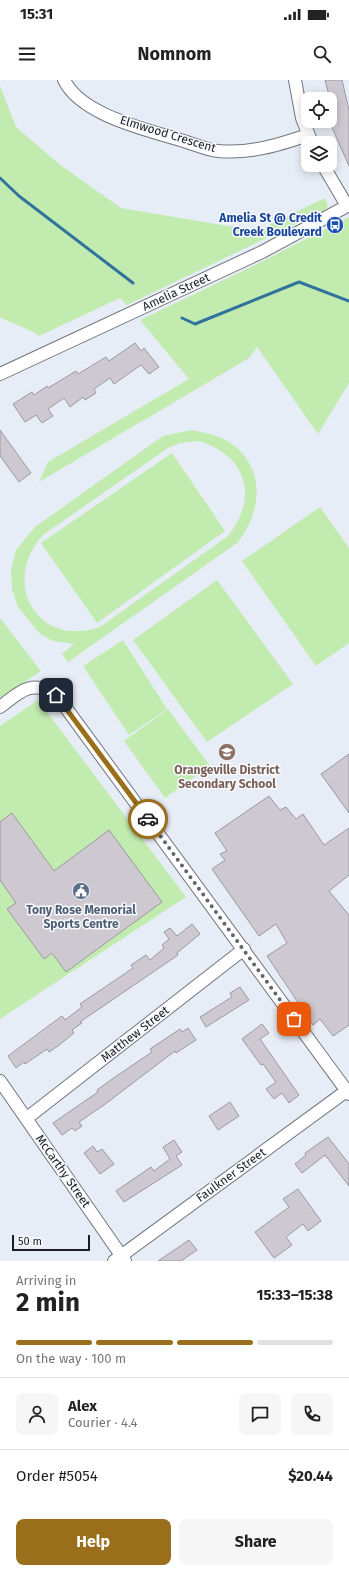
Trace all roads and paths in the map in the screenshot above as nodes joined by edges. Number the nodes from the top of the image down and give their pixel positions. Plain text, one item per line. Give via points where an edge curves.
1 (64, 80) edge
2 (295, 80) edge
3 (309, 136) edge
4 (301, 141) edge
5 (327, 172) edge
6 (348, 205) edge
7 (0, 374) edge
8 (0, 707) edge
9 (244, 949) junction
10 (0, 1082) edge
11 (348, 1091) edge
12 (27, 1118) junction
13 (120, 1259) edge

1 - 4 street, Elmwood Crescent via 68,90 106,115 217,151 254,150
2 - 3 street
5 - 6 street
6 - 7 street, Amelia Street via 262,252
8 - 9 street via 24,688 43,687 56,695
9 - 11 street
9 - 12 street, Matthew Street
10 - 12 street, McCarthy Street
11 - 13 street, Faulkner Street
12 - 13 street, McCarthy Street

